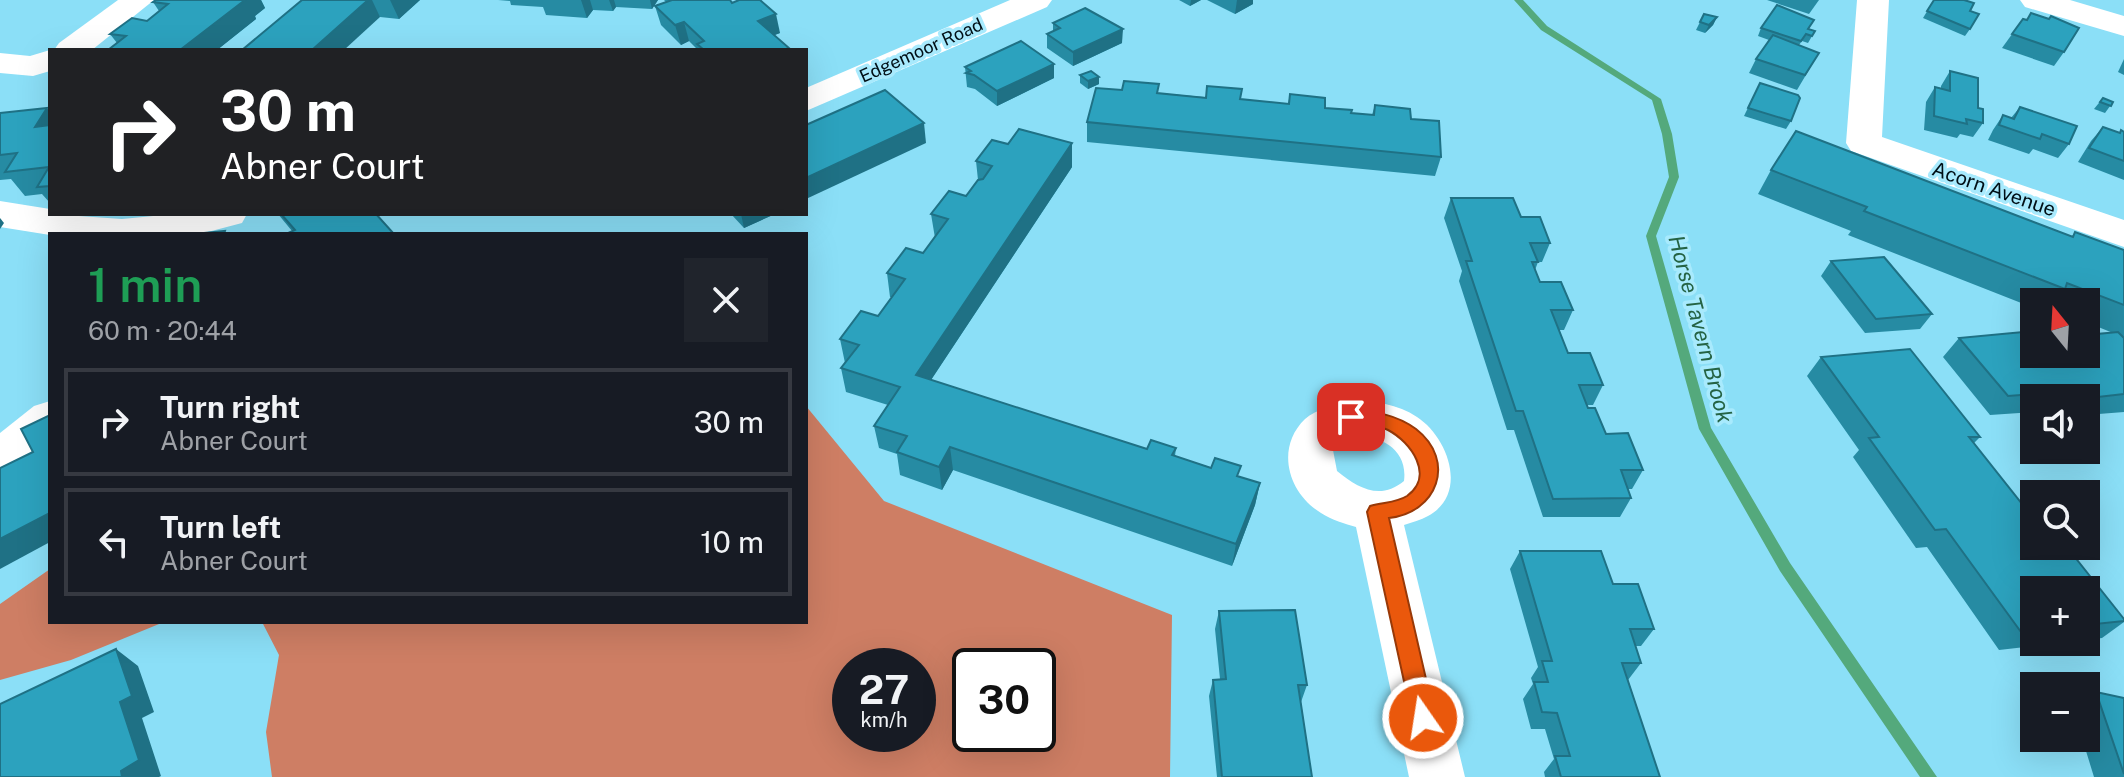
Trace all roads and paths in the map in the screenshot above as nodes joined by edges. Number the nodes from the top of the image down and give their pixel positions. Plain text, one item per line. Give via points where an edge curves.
1 (138, 0) edge
2 (1036, 0) edge
3 (1873, 0) edge
4 (2036, 0) edge
5 (2124, 26) edge
6 (74, 48) edge
7 (48, 61) edge
8 (0, 63) edge
9 (808, 100) edge
10 (0, 214) edge
11 (220, 216) edge
12 (131, 232) edge
13 (131, 232) edge
14 (2124, 234) edge
15 (48, 420) edge
16 (0, 459) edge
17 (1377, 512) dead end
18 (1437, 777) edge

1 - 6 street
2 - 9 street, Edgemoor Road
3 - 14 street, Acorn Avenue via 1864,143
4 - 5 street
7 - 8 street via 33,66
10 - 12 street via 87,230
11 - 13 street
15 - 16 street
17 - 18 street

